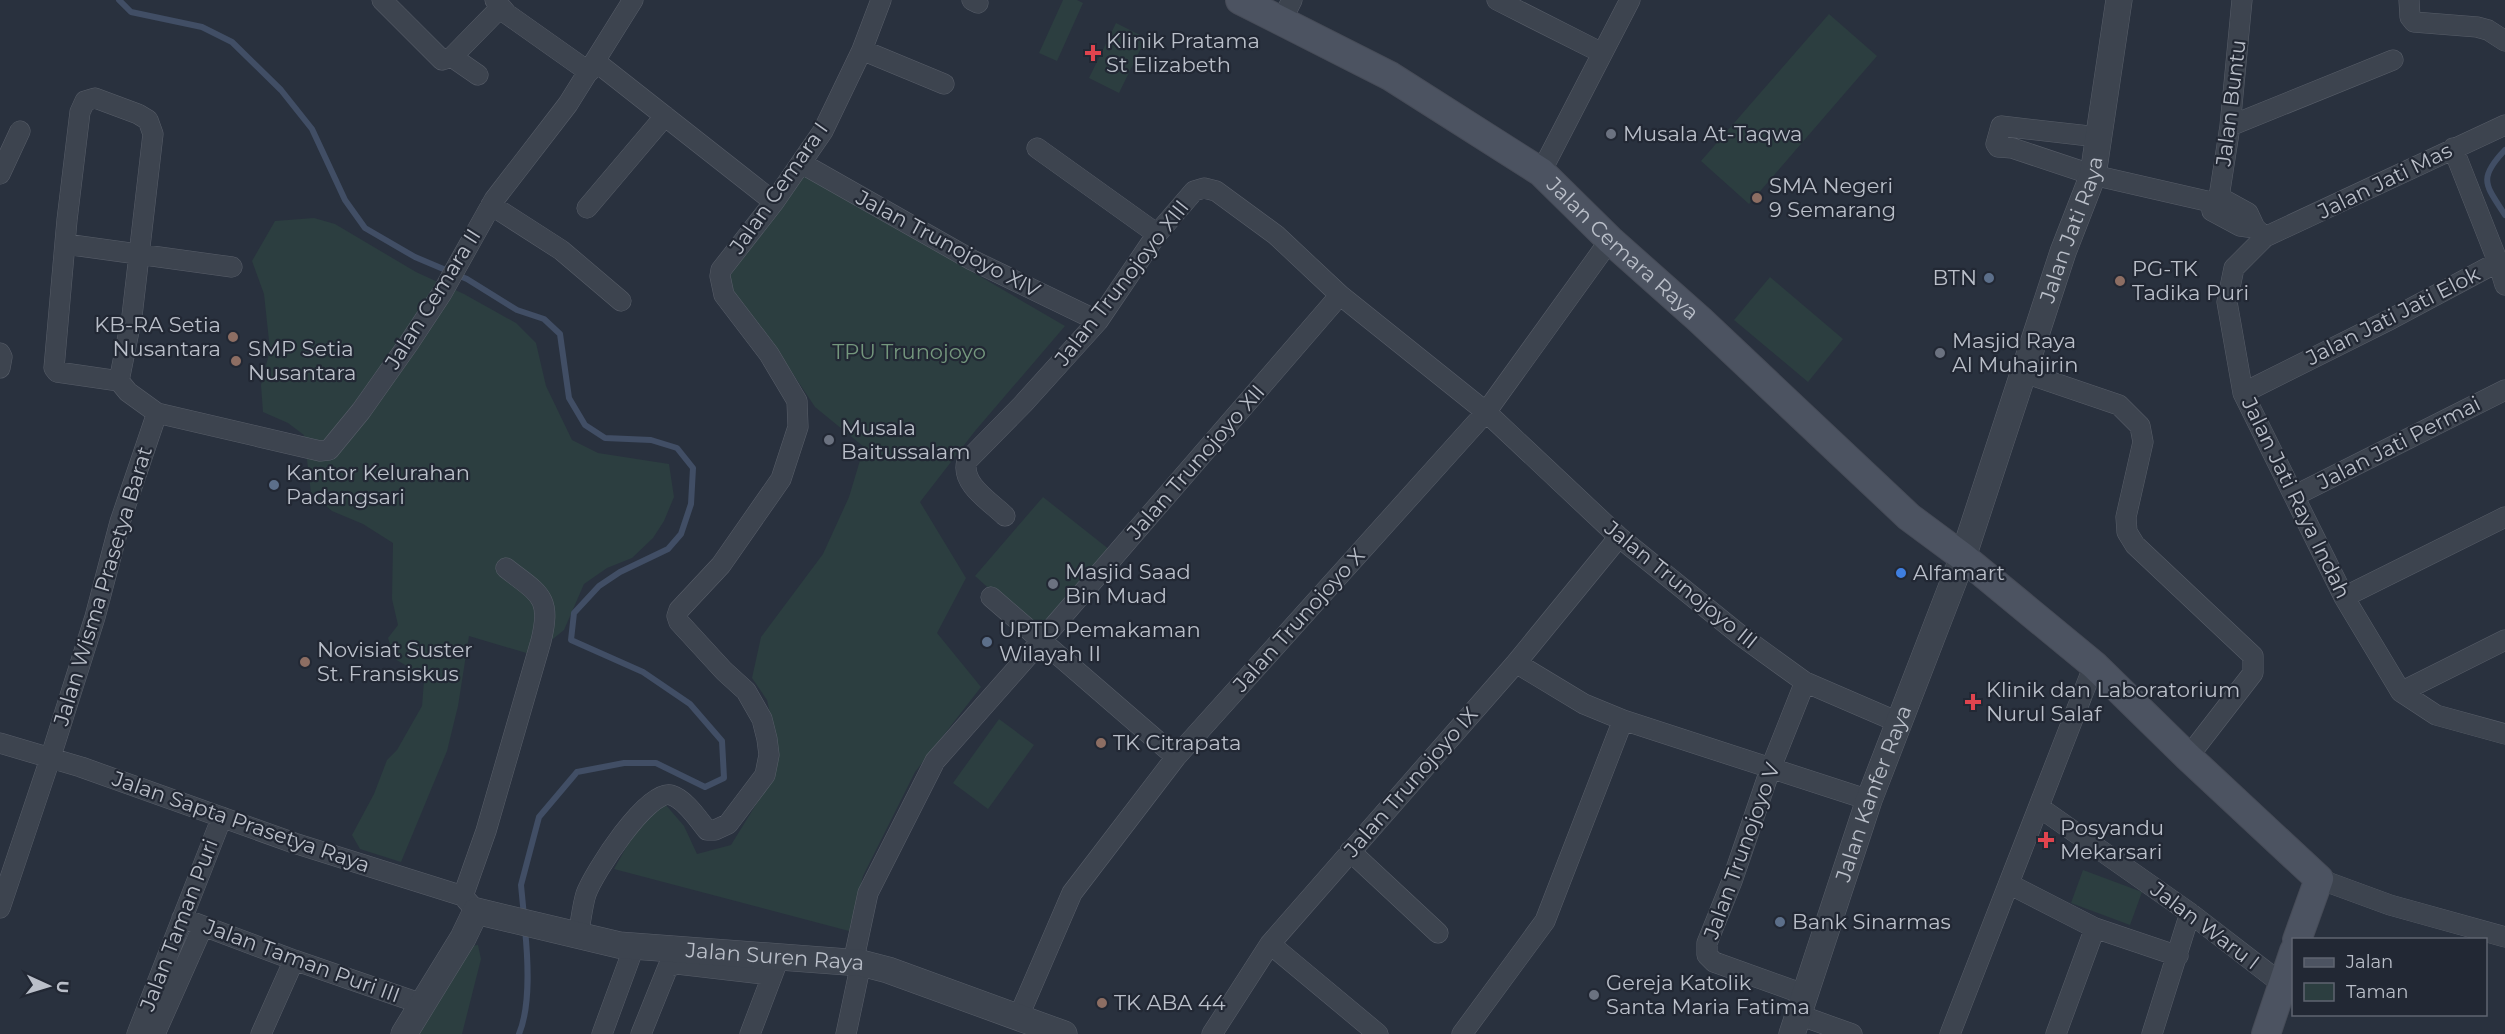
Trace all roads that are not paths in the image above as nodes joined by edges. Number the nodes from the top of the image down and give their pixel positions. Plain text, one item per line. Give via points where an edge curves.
1 (382, 0) edge
2 (633, 0) edge
3 (881, 0) edge
4 (1240, 0) edge
5 (1630, 0) edge
6 (2119, 0) edge
7 (2242, 0) edge
8 (2409, 0) edge
9 (1501, 1) edge
10 (498, 4) edge
11 (1286, 11) edge
12 (2505, 41) edge
13 (862, 50) junction
14 (1602, 53) junction
15 (452, 57) junction
16 (2393, 60) dead end
17 (592, 67) junction
18 (477, 75) dead end
19 (944, 84) dead end
20 (665, 116) junction
21 (2505, 125) edge
22 (2230, 126) junction
23 (20, 131) dead end
24 (2098, 137) junction
25 (1037, 148) dead end
26 (2453, 148) junction
27 (801, 163) junction
28 (1541, 172) junction
29 (0, 174) edge
30 (2093, 175) junction
31 (2215, 199) junction
32 (774, 202) junction
33 (491, 205) junction
34 (587, 208) dead end
35 (2260, 232) junction
36 (1157, 234) junction
37 (1610, 240) junction
38 (65, 244) junction
39 (139, 255) junction
40 (2498, 262) junction
41 (232, 267) dead end
42 (2505, 285) edge
43 (1340, 295) junction
44 (621, 301) dead end
45 (1098, 321) junction
46 (0, 353) edge
47 (0, 368) edge
48 (2025, 373) junction
49 (119, 381) junction
50 (2505, 390) edge
51 (2243, 393) junction
52 (1486, 411) junction
53 (157, 412) junction
54 (2294, 496) junction
55 (1005, 516) dead end
56 (2505, 517) edge
57 (1619, 537) junction
58 (1964, 557) junction
59 (506, 567) dead end
60 (991, 597) dead end
61 (2344, 597) junction
62 (2505, 640) edge
63 (1041, 641) junction
64 (1516, 663) junction
65 (2094, 665) junction
66 (1805, 682) junction
67 (2401, 692) junction
68 (1623, 720) junction
69 (1900, 723) junction
70 (2505, 734) edge
71 (0, 744) edge
72 (1176, 757) junction
73 (2188, 757) junction
74 (50, 759) junction
75 (1770, 770) junction
76 (1869, 800) junction
77 (2039, 807) junction
78 (222, 817) junction
79 (1350, 851) junction
80 (2319, 879) junction
81 (2008, 884) junction
82 (469, 903) junction
83 (0, 908) edge
84 (2190, 913) junction
85 (182, 918) junction
86 (203, 926) junction
87 (2095, 927) junction
88 (1438, 933) dead end
89 (578, 935) junction
90 (2505, 937) edge
91 (2297, 938) edge
92 (1270, 944) junction
93 (634, 946) junction
94 (2178, 956) junction
95 (2292, 956) edge
96 (294, 960) junction
97 (857, 963) junction
98 (776, 966) junction
99 (2282, 984) junction
100 (422, 1004) junction
101 (1799, 1015) edge
102 (1018, 1018) junction
103 (137, 1034) edge
104 (155, 1034) edge
105 (261, 1034) edge
106 (404, 1034) edge
107 (602, 1034) edge
108 (642, 1034) edge
109 (750, 1034) edge
110 (846, 1034) edge
111 (1064, 1034) edge
112 (1212, 1034) edge
113 (1378, 1034) edge
114 (1462, 1034) edge
115 (1852, 1034) edge
116 (1950, 1034) edge
117 (2056, 1034) edge
118 (2152, 1034) edge
119 (2266, 1034) edge

1 - 15 street via 442,60
2 - 17 street, Jalan Cemara II
3 - 13 street, Jalan Cemara I
4 - 11 main road, Jalan Cemara Raya
5 - 14 street
6 - 24 street, Jalan Jati Raya
7 - 22 street, Jalan Buntu
8 - 12 street via 2414,22 2477,27
9 - 14 street
10 - 15 street
10 - 17 street via 507,14
11 - 28 main road, Jalan Cemara Raya
13 - 19 street
13 - 27 street, Jalan Cemara I via 823,131
14 - 28 street
15 - 18 street
16 - 22 street
17 - 20 street
17 - 33 street, Jalan Cemara II
20 - 32 street
20 - 34 street
21 - 26 street, Jalan Jati Mas
22 - 31 street, Jalan Buntu
23 - 29 street
24 - 30 street, Jalan Jati Raya
24 - 30 street via 2001,126 1996,144
25 - 36 street
26 - 35 street, Jalan Jati Mas
26 - 40 street, Jalan Jati Jati Elok
27 - 32 street, Jalan Cemara I
27 - 45 street, Jalan Trunojoyo XIV via 972,260
28 - 37 main road, Jalan Cemara Raya
30 - 31 street
30 - 48 street, Jalan Jati Raya via 2063,252
31 - 35 street via 2212,210
32 - 89 street, Jalan Cemara I via 720,276 724,295 769,354 797,401 798,427 781,478 721,565 676,615 746,691 762,719 769,755 765,775 728,824 715,830 707,830 672,795 655,798 624,831 600,866 586,894
33 - 44 street via 561,250
33 - 53 street, Jalan Cemara II via 453,274 388,372 329,450 308,449
35 - 51 street, Jalan Jati Raya Indah via 2234,268 2227,302
36 - 43 street, Jalan Trunojoyo XIII via 1194,191 1204,188 1216,192 1276,235
36 - 45 street, Jalan Trunojoyo XIII
37 - 52 street, Jalan Trunojoyo X
37 - 58 main road, Jalan Cemara Raya via 1909,517
38 - 39 street
38 - 39 street via 80,112 85,101 95,98 148,120 153,134
38 - 49 street via 54,368 57,372
39 - 41 street
39 - 49 street
40 - 42 street
40 - 51 street, Jalan Jati Jati Elok
43 - 52 street, Jalan Trunojoyo XIII
43 - 63 street, Jalan Trunojoyo XII
45 - 55 street, Jalan Trunojoyo XIII via 967,461 967,480
46 - 47 street
48 - 58 street, Jalan Jati Raya
48 - 73 street via 2119,405 2140,426 2143,442 2126,517 2127,532 2135,545 2253,656 2253,673
49 - 53 street
50 - 54 street, Jalan Jati Permai
51 - 54 street, Jalan Jati Raya Indah
52 - 57 street, Jalan Trunojoyo III
52 - 72 street, Jalan Trunojoyo X
53 - 74 street, Jalan Wisma Prasetya Barat
54 - 61 street, Jalan Jati Raya Indah
56 - 61 street
57 - 64 street, Jalan Trunojoyo IX
57 - 66 street, Jalan Trunojoyo III
58 - 65 main road, Jalan Cemara Raya
58 - 69 street, Jalan Kanfer Raya
59 - 82 street via 539,594 546,614
60 - 63 street
61 - 67 street, Jalan Jati Raya Indah
62 - 67 street
63 - 72 street
63 - 97 street, Jalan Trunojoyo XII via 935,761 868,893
64 - 68 street via 1584,704
64 - 79 street, Jalan Trunojoyo IX
65 - 73 main road, Jalan Cemara Raya
65 - 77 street
66 - 69 street, Jalan Trunojoyo III
66 - 75 street, Jalan Trunojoyo V
67 - 70 street, Jalan Jati Raya Indah via 2436,715
68 - 75 street
68 - 114 street via 1545,921
69 - 76 street, Jalan Kanfer Raya
71 - 74 street, Jalan Sapta Prasetya Raya
72 - 102 street, Jalan Trunojoyo X via 1072,893
73 - 80 main road, Jalan Cemara Raya
74 - 78 street, Jalan Sapta Prasetya Raya
74 - 83 street, Jalan Wisma Prasetya Barat
75 - 76 street
75 - 101 street, Jalan Trunojoyo V via 1707,943 1707,955
76 - 101 street, Jalan Kanfer Raya
77 - 81 street
77 - 84 street, Jalan Waru I
78 - 82 street, Jalan Sapta Prasetya Raya
78 - 85 street, Jalan Taman Puri
79 - 88 street
79 - 92 street, Jalan Trunojoyo IX
80 - 90 street via 2390,905
80 - 91 main road
81 - 87 street, Jalan Waru I
81 - 116 street
82 - 89 street, Jalan Suren Raya via 523,922
82 - 100 street via 463,938
84 - 94 street
84 - 99 street, Jalan Waru I
85 - 86 street, Jalan Taman Puri III
85 - 103 street, Jalan Taman Puri
86 - 96 street, Jalan Taman Puri III
86 - 104 street, Jalan Taman Puri
87 - 94 street, Jalan Waru I
87 - 117 street
89 - 93 street, Jalan Suren Raya
92 - 112 street, Jalan Trunojoyo IX
92 - 113 street
93 - 98 street, Jalan Suren Raya
93 - 107 street
94 - 118 street
95 - 99 main road
96 - 100 street, Jalan Taman Puri III
96 - 105 street
97 - 98 street, Jalan Suren Raya
97 - 102 street, Jalan Suren Raya via 888,970
97 - 110 street, Jalan Trunojoyo XII
98 - 108 street via 668,967
98 - 109 street
99 - 119 main road
100 - 106 street
101 - 115 street
102 - 111 street, Jalan Suren Raya

